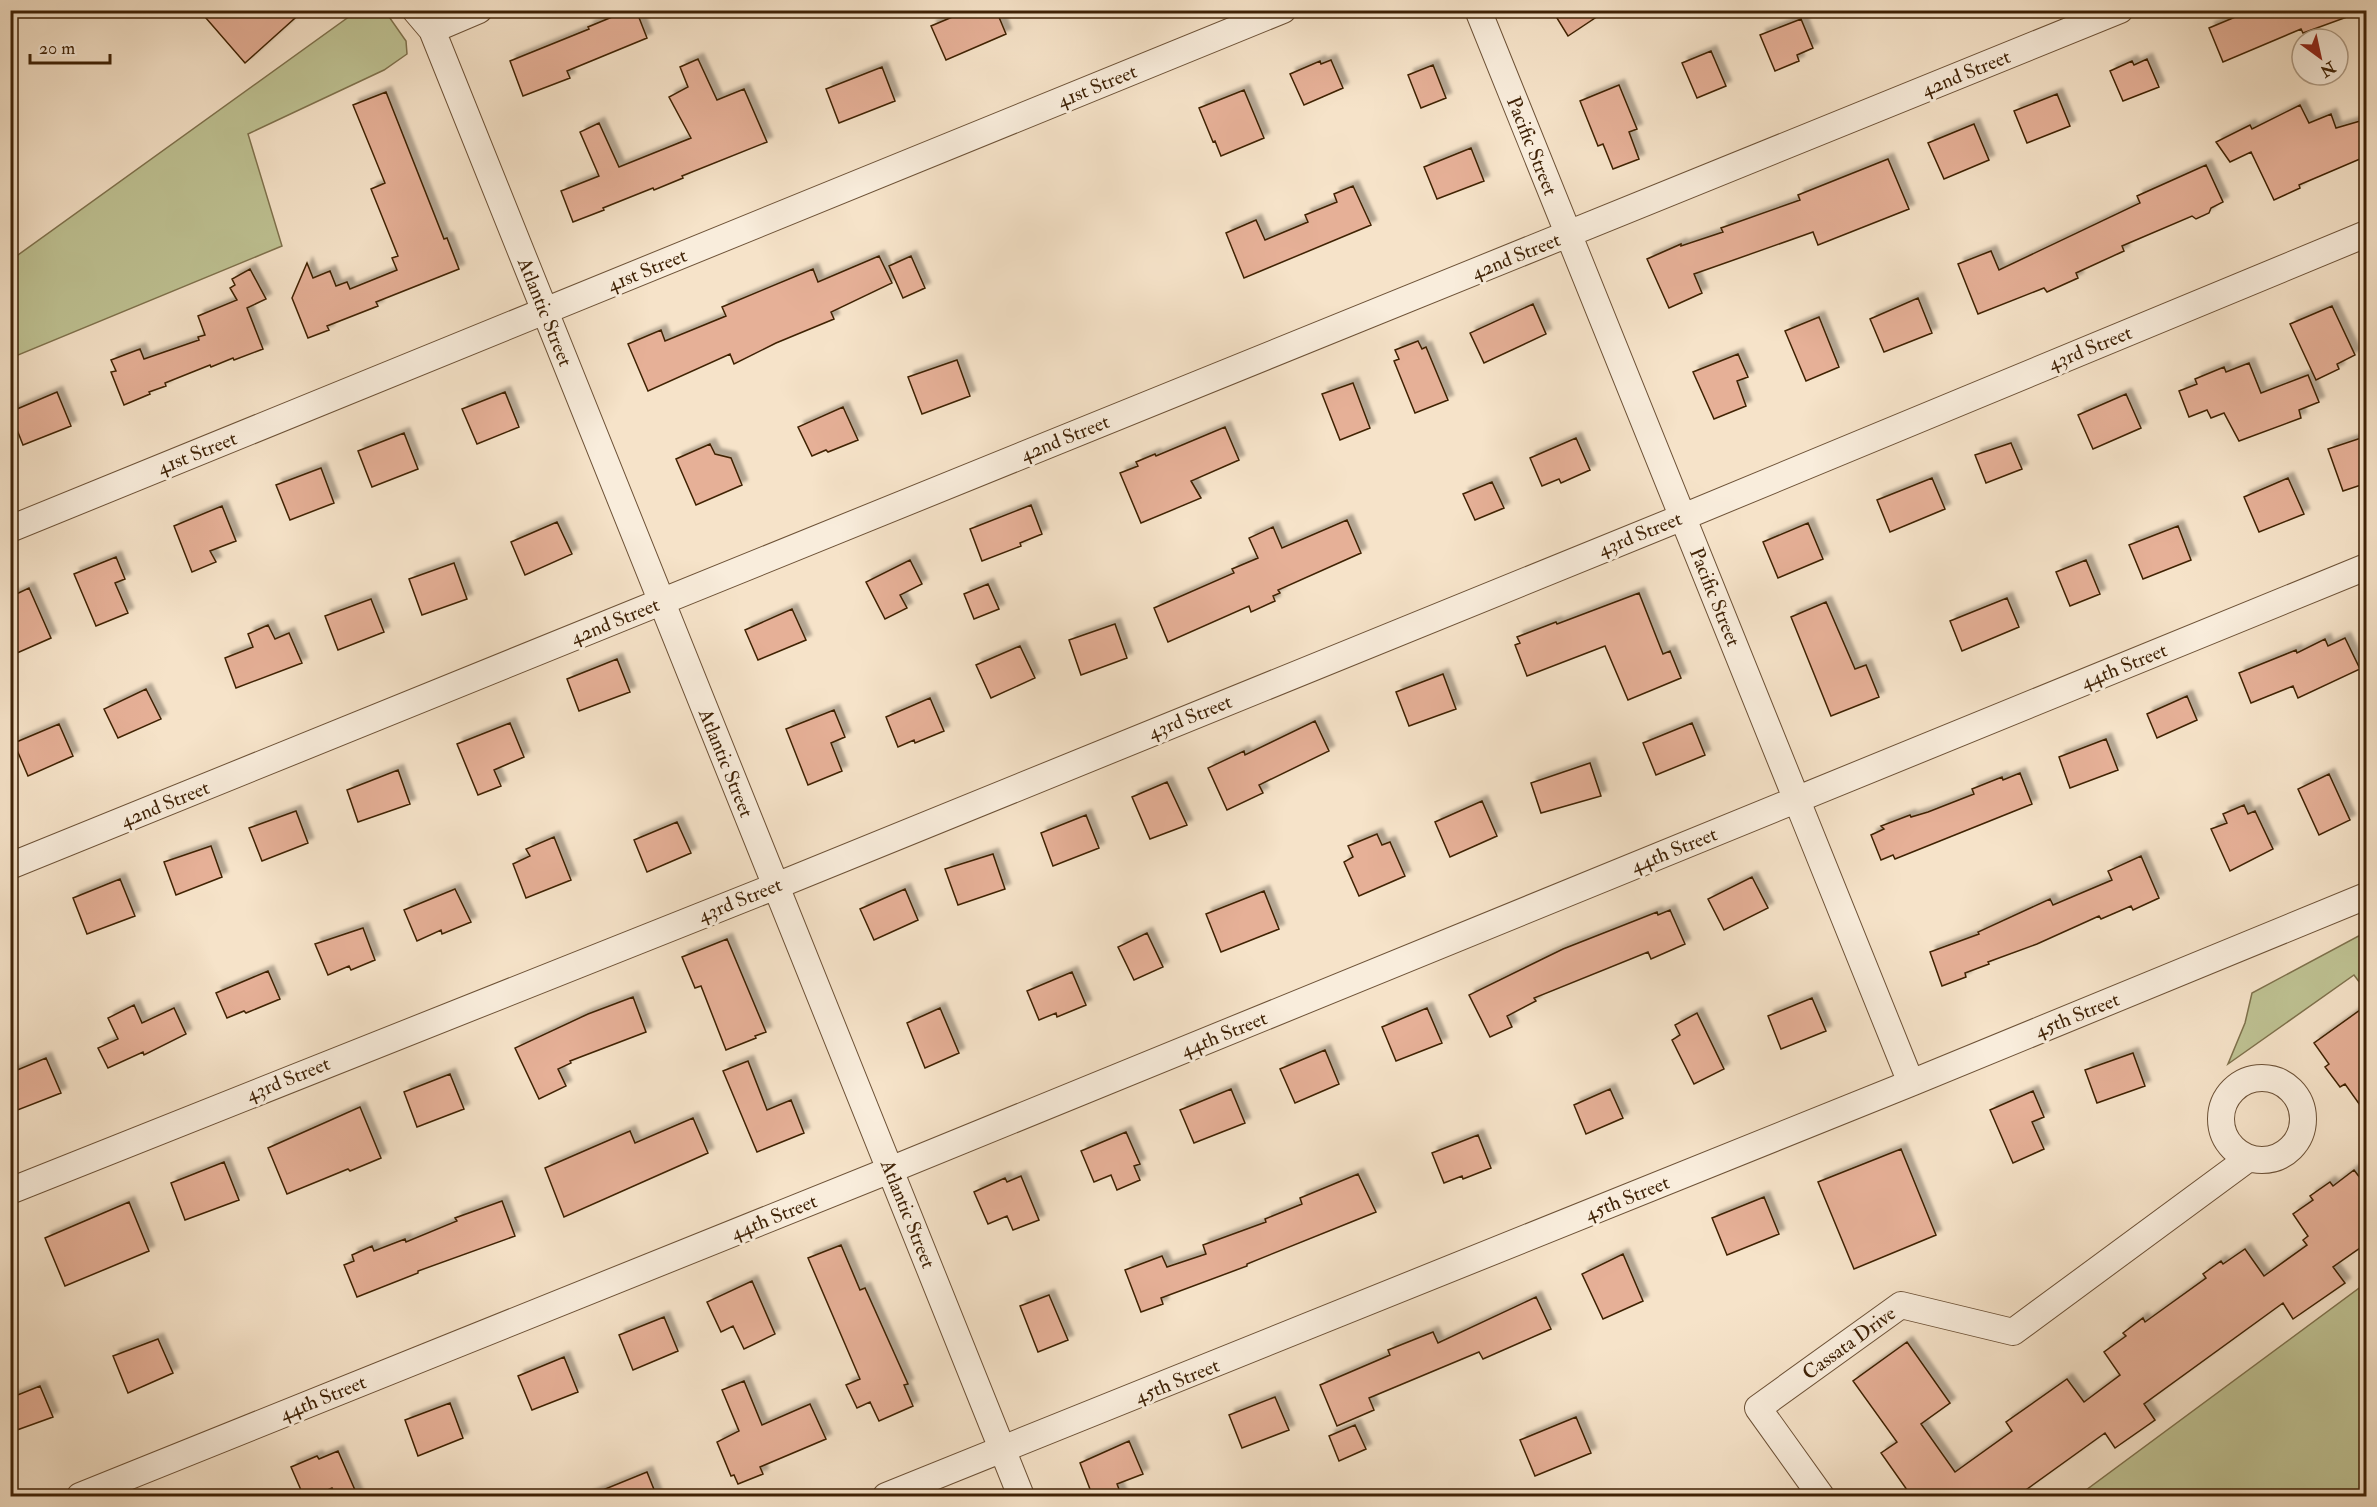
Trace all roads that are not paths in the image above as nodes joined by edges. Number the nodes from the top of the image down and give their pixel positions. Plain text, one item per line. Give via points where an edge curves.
1 (415, 10) edge
2 (479, 10) edge
3 (1283, 10) edge
4 (1478, 10) edge
5 (2120, 10) edge
6 (432, 30) junction
7 (1568, 234) junction
8 (2367, 234) edge
9 (545, 311) junction
10 (1683, 517) junction
11 (10, 529) edge
12 (2367, 567) edge
13 (662, 602) junction
14 (1797, 800) junction
15 (10, 866) edge
16 (776, 886) junction
17 (2367, 896) edge
18 (1911, 1083) junction
19 (2250, 1158) dead end
20 (890, 1170) junction
21 (10, 1191) edge
22 (1003, 1451) junction
23 (80, 1497) edge
24 (886, 1497) edge
25 (1021, 1497) edge
26 (1821, 1497) edge

1 - 6 street, Atlantic Street
2 - 6 street
3 - 9 street, 41st Street
4 - 7 street, Pacific Street
5 - 7 street, 42nd Street
6 - 9 street, Atlantic Street
7 - 10 street, Pacific Street
7 - 13 street, 42nd Street
8 - 10 street, 43rd Street
9 - 11 street, 41st Street
9 - 13 street, Atlantic Street
10 - 14 street, Pacific Street
10 - 16 street, 43rd Street
12 - 14 street, 44th Street
13 - 15 street, 42nd Street
13 - 16 street, Atlantic Street
14 - 18 street, Pacific Street
14 - 20 street, 44th Street
16 - 20 street, Atlantic Street
16 - 21 street, 43rd Street
17 - 18 street, 45th Street
18 - 22 street, 45th Street
19 - 26 street, Cassata Drive via 2013,1332 1901,1305 1758,1408
20 - 22 street, Atlantic Street
20 - 23 street, 44th Street
22 - 24 street, 45th Street
22 - 25 street, Atlantic Street

